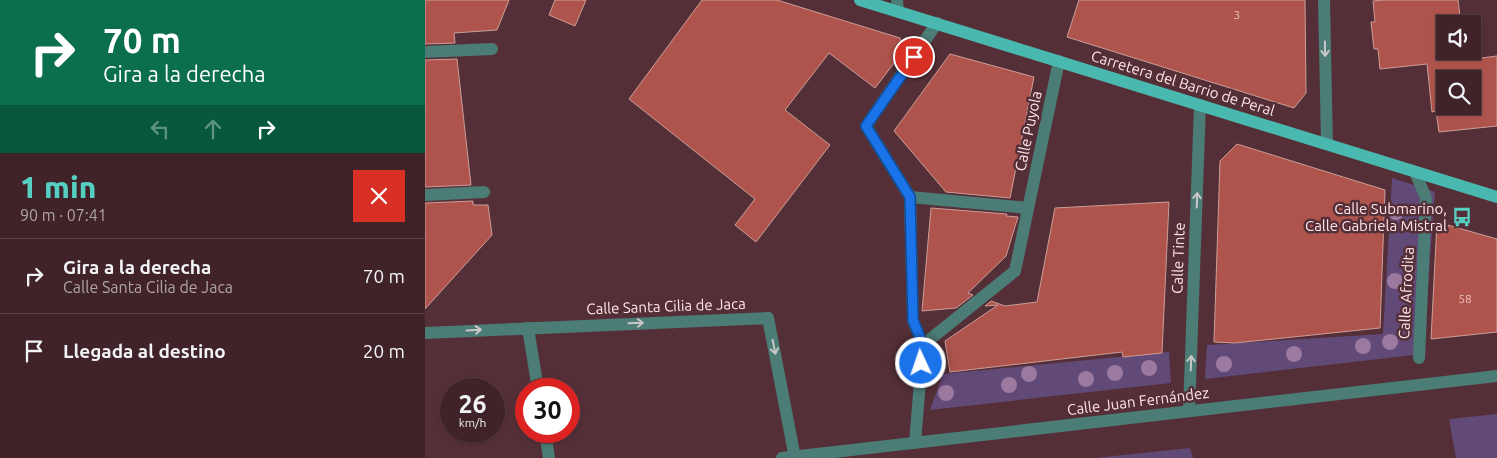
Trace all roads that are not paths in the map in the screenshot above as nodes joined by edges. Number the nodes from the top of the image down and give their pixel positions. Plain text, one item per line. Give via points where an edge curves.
1 (860, 0) edge
2 (1324, 0) edge
3 (898, 6) edge
4 (937, 23) junction
5 (492, 49) dead end
6 (425, 52) edge
7 (1059, 61) junction
8 (1200, 105) junction
9 (1327, 144) junction
10 (1415, 172) junction
11 (484, 192) dead end
12 (425, 195) edge
13 (910, 197) junction
14 (1497, 198) edge
15 (1028, 208) junction
16 (528, 328) junction
17 (425, 333) edge
18 (923, 345) junction
19 (1419, 358) dead end
20 (1497, 376) edge
21 (536, 378) edge
22 (1189, 412) junction
23 (547, 443) edge
24 (915, 443) junction
25 (549, 458) edge
26 (790, 458) edge

1 - 3 main road, Carretera del Barrio de Peral
2 -> 9 street
3 - 4 main road, Carretera del Barrio de Peral
4 - 7 main road, Carretera del Barrio de Peral
4 - 13 street via 866,126
5 - 6 street
7 - 8 main road, Carretera del Barrio de Peral
7 - 15 street, Calle Puyola
8 - 9 main road, Carretera del Barrio de Peral
22 -> 8 street, Calle Tinte
9 - 10 main road, Carretera del Barrio de Peral
10 - 14 main road, Carretera del Barrio de Peral
10 - 19 street, Calle Afrodita via 1426,198
11 - 12 street
13 - 15 street
13 - 18 street via 913,320
15 - 18 street, Calle Puyola via 1015,271
17 -> 16 street, Calle Santa Cilia de Jaca
16 - 21 street
16 -> 26 street, Calle Santa Cilia de Jaca via 768,318
18 - 24 street
20 - 22 street, Calle Juan Fernández
22 - 24 street, Calle Juan Fernández
23 - 25 street
24 - 26 street, Calle Juan Fernández

